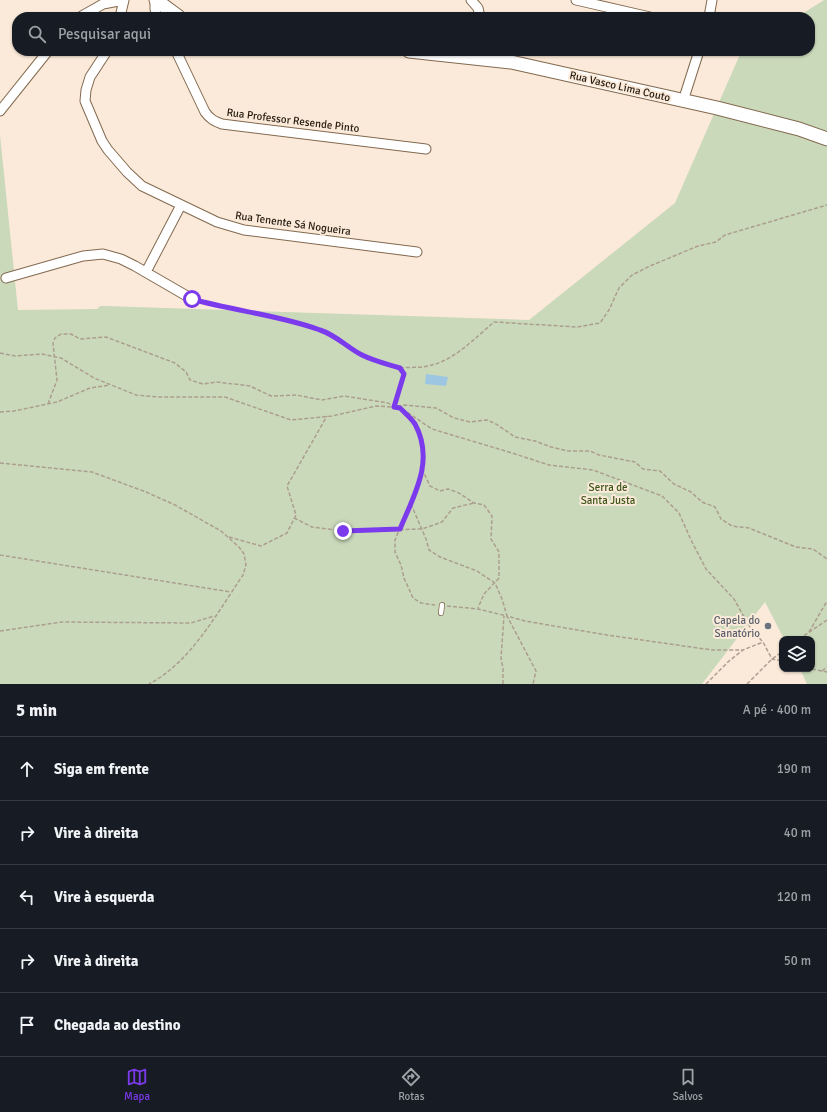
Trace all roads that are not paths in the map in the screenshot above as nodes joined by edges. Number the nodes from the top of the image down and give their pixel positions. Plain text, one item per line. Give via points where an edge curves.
1 (124, 0) edge
2 (156, 0) edge
3 (471, 0) edge
4 (576, 0) edge
5 (712, 0) edge
6 (89, 12) edge
7 (121, 12) edge
8 (156, 12) edge
9 (168, 12) edge
10 (479, 12) edge
11 (628, 12) edge
12 (710, 12) edge
13 (44, 56) edge
14 (104, 56) edge
15 (178, 56) edge
16 (481, 56) edge
17 (504, 56) edge
18 (697, 56) edge
19 (511, 62) junction
20 (683, 101) junction
21 (0, 112) edge
22 (827, 139) edge
23 (426, 149) dead end
24 (181, 205) junction
25 (417, 252) dead end
26 (146, 272) junction
27 (6, 278) dead end
28 (192, 299) road end
29 (442, 605) road end
30 (441, 613) dead end

1 - 6 street via 103,4
1 - 7 street
2 - 8 street
2 - 9 street
3 - 10 street
4 - 11 street
5 - 12 street
13 - 21 street
14 - 24 street, Rua Tenente Sá Nogueira via 90,77 85,101 102,141 142,186
15 - 23 street, Rua Professor Resende Pinto via 205,112 215,122
16 - 19 street, Rua Vasco Lima Couto
17 - 19 street
18 - 20 street
19 - 20 street, Rua Vasco Lima Couto
20 - 22 street, Rua Vasco Lima Couto via 799,129
24 - 25 street, Rua Tenente Sá Nogueira via 217,222 244,230
24 - 26 street
26 - 27 street via 121,259 93,254
26 - 28 street
29 - 30 lane

